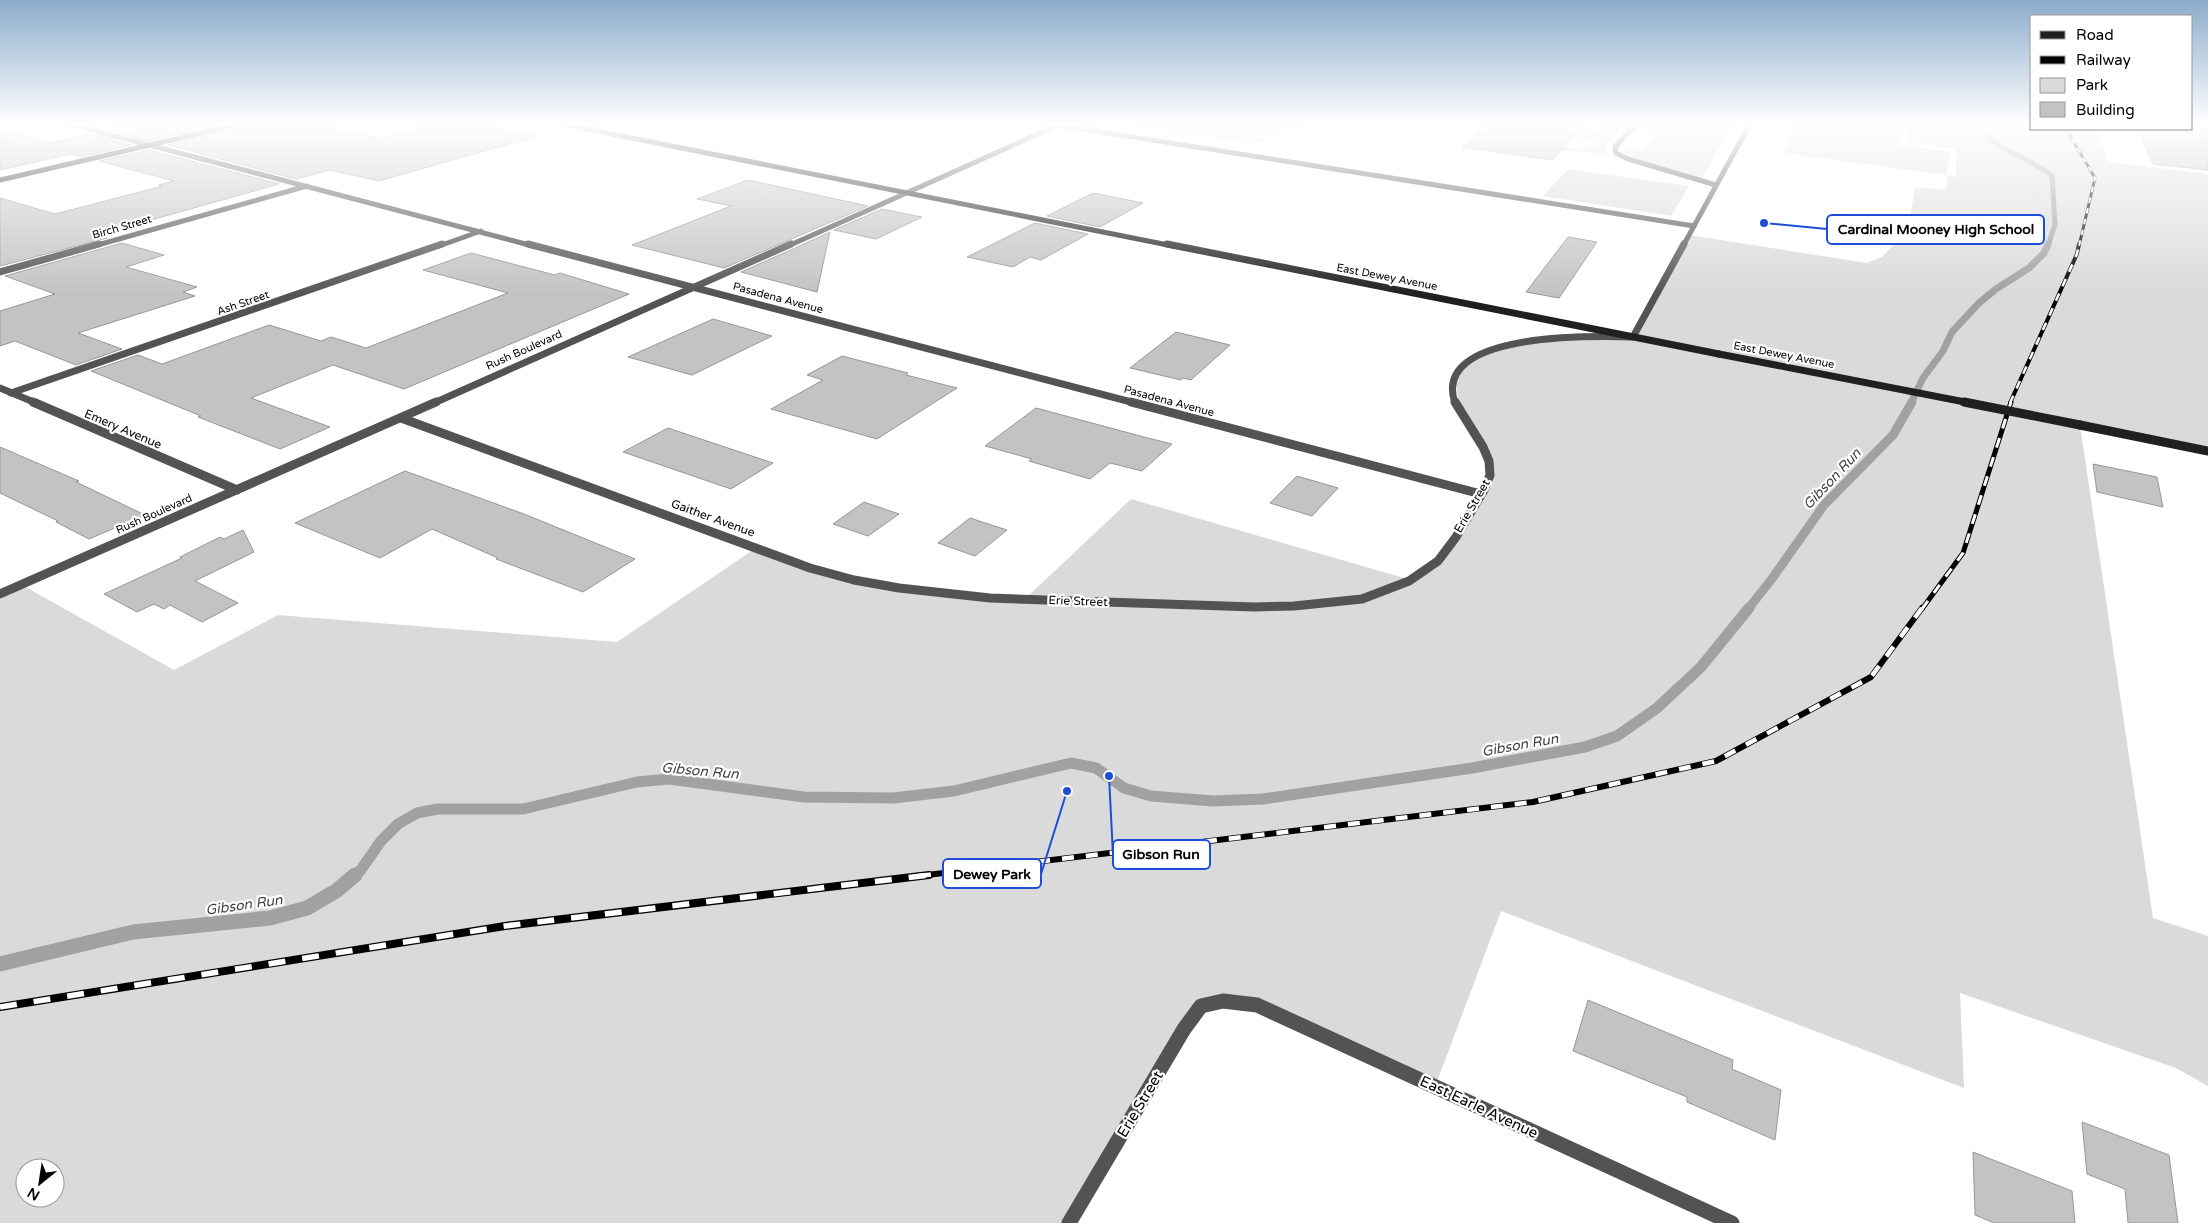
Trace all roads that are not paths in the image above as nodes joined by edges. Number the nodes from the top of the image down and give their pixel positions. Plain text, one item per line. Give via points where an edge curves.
1 (290, 181) edge
2 (851, 181) edge
3 (930, 181) edge
4 (1412, 181) edge
5 (1703, 181) edge
6 (1718, 181) edge
7 (1716, 185) junction
8 (308, 186) junction
9 (906, 192) junction
10 (1694, 226) junction
11 (481, 231) junction
12 (0, 272) edge
13 (693, 286) junction
14 (1633, 337) junction
15 (0, 388) edge
16 (11, 393) junction
17 (401, 418) junction
18 (2208, 451) edge
19 (237, 490) junction
20 (1482, 494) junction
21 (0, 594) edge
22 (1025, 599) joint
23 (1222, 1001) joint
24 (1069, 1223) edge
25 (1732, 1223) edge

1 - 8 street, Pasadena Avenue
2 - 9 street, East Dewey Avenue
3 - 9 street, Rush Boulevard
4 - 10 street
5 - 7 street
6 - 7 street
7 - 10 street
8 - 11 street, Pasadena Avenue
8 - 12 street, Birch Street
9 - 13 street, Rush Boulevard
9 - 14 street, East Dewey Avenue
10 - 14 street
11 - 13 street, Pasadena Avenue
11 - 16 street, Ash Street
13 - 17 street, Rush Boulevard
13 - 20 street, Pasadena Avenue
14 - 18 street, East Dewey Avenue, bridge
14 - 20 street, Erie Street via 1576,335 1535,339 1496,349 1464,366 1453,385 1453,400 1489,457 1490,476
15 - 16 street, Emery Avenue
16 - 19 street, Emery Avenue
17 - 19 street, Rush Boulevard
17 - 22 street, Gaither Avenue via 836,576 922,592
19 - 21 street, Rush Boulevard
20 - 22 street, Erie Street via 1444,553 1428,569 1403,585 1363,599 1279,607
23 - 24 street, Erie Street via 1201,1006 1184,1029
23 - 25 street, East Earle Avenue via 1257,1005

